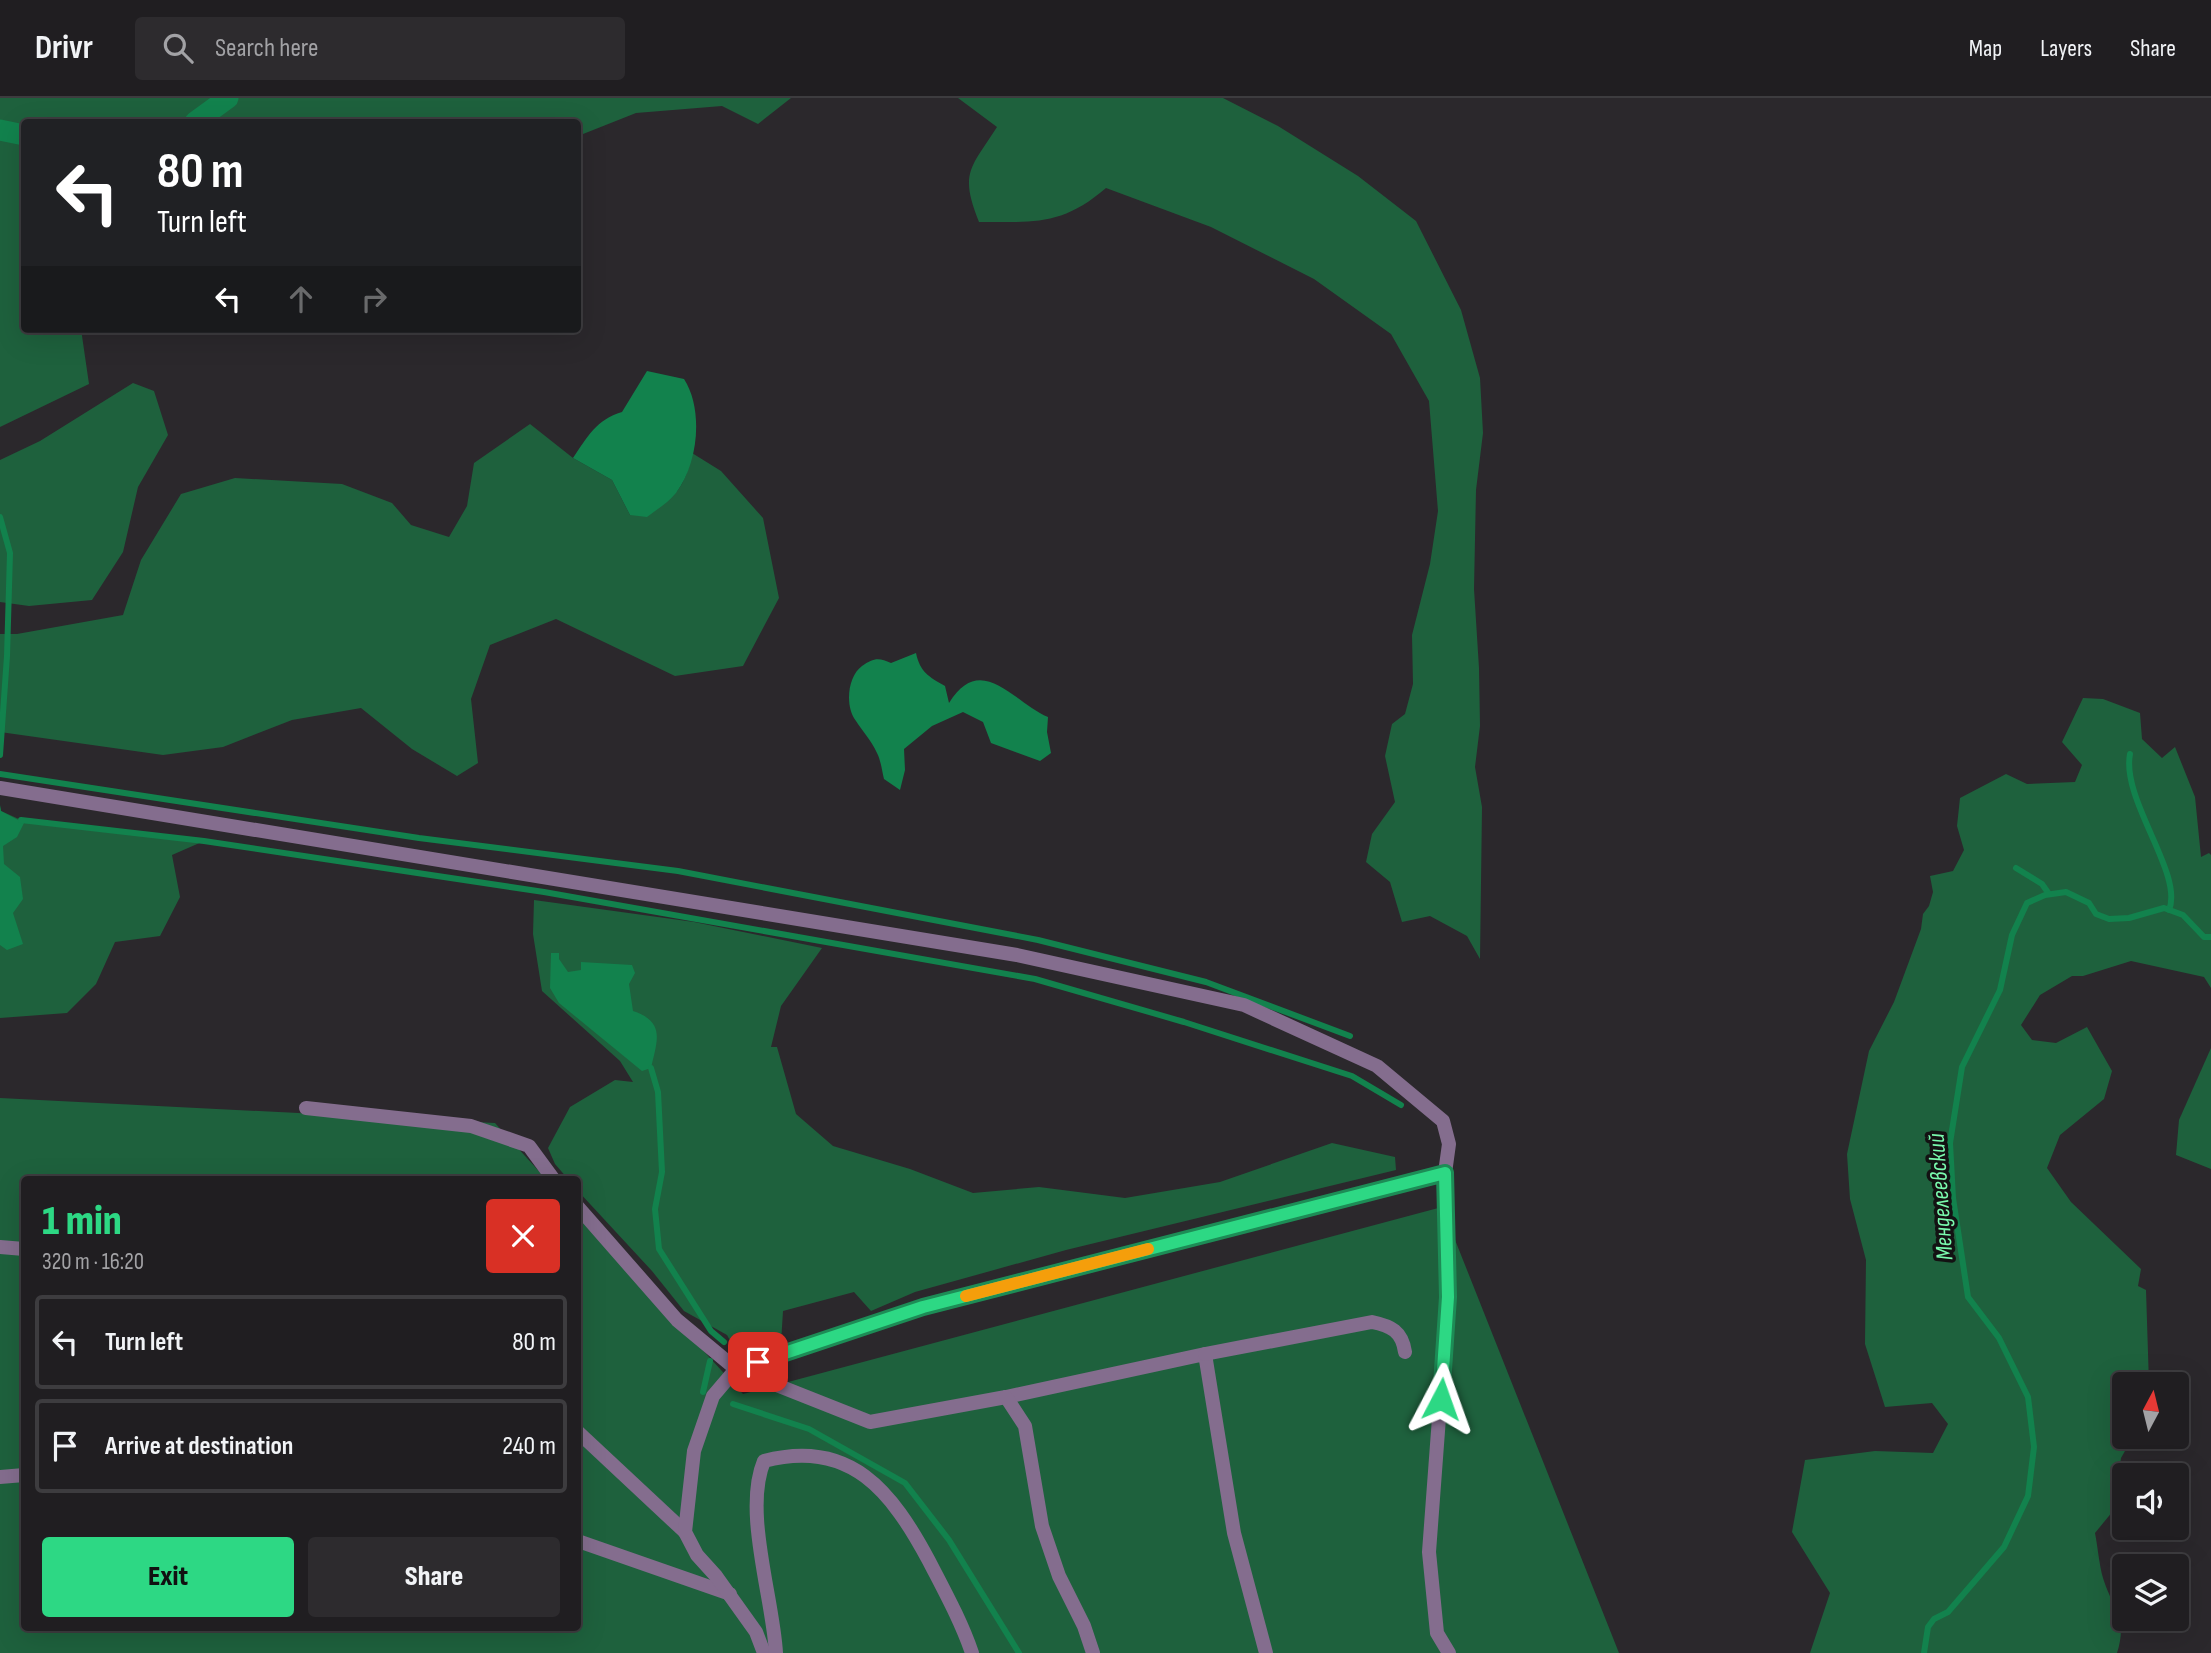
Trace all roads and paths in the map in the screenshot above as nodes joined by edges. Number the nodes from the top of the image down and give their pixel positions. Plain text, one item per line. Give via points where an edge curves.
1 (0, 788) edge
2 (306, 1108) dead end
3 (1445, 1173) junction
4 (552, 1176) edge
5 (581, 1210) edge
6 (0, 1247) edge
7 (21, 1249) edge
8 (1405, 1352) dead end
9 (1205, 1354) junction
10 (736, 1369) junction
11 (1006, 1397) junction
12 (581, 1436) edge
13 (21, 1475) edge
14 (0, 1477) edge
15 (685, 1532) junction
16 (581, 1542) edge
17 (730, 1594) junction
18 (764, 1653) edge
19 (776, 1653) edge
20 (972, 1653) edge
21 (1093, 1653) edge
22 (1266, 1653) edge
23 (1449, 1653) edge

1 - 3 street via 1017,955 1244,1005 1377,1066 1443,1121 1449,1144
2 - 4 street via 471,1126 529,1146
3 - 10 street via 923,1307
3 - 23 street via 1448,1297 1429,1552 1437,1633
5 - 10 street via 677,1320
6 - 7 street
8 - 9 street via 1398,1332 1372,1322
9 - 11 street
9 - 22 street via 1234,1533
10 - 11 street via 870,1422
10 - 15 street via 713,1396 694,1451
11 - 21 street via 1025,1426 1042,1526
12 - 15 street
13 - 14 street
15 - 17 street via 697,1555
16 - 17 street
17 - 18 street
19 - 20 street via 757,1510 758,1475 764,1461 790,1454 836,1460 877,1484 906,1520 960,1619

